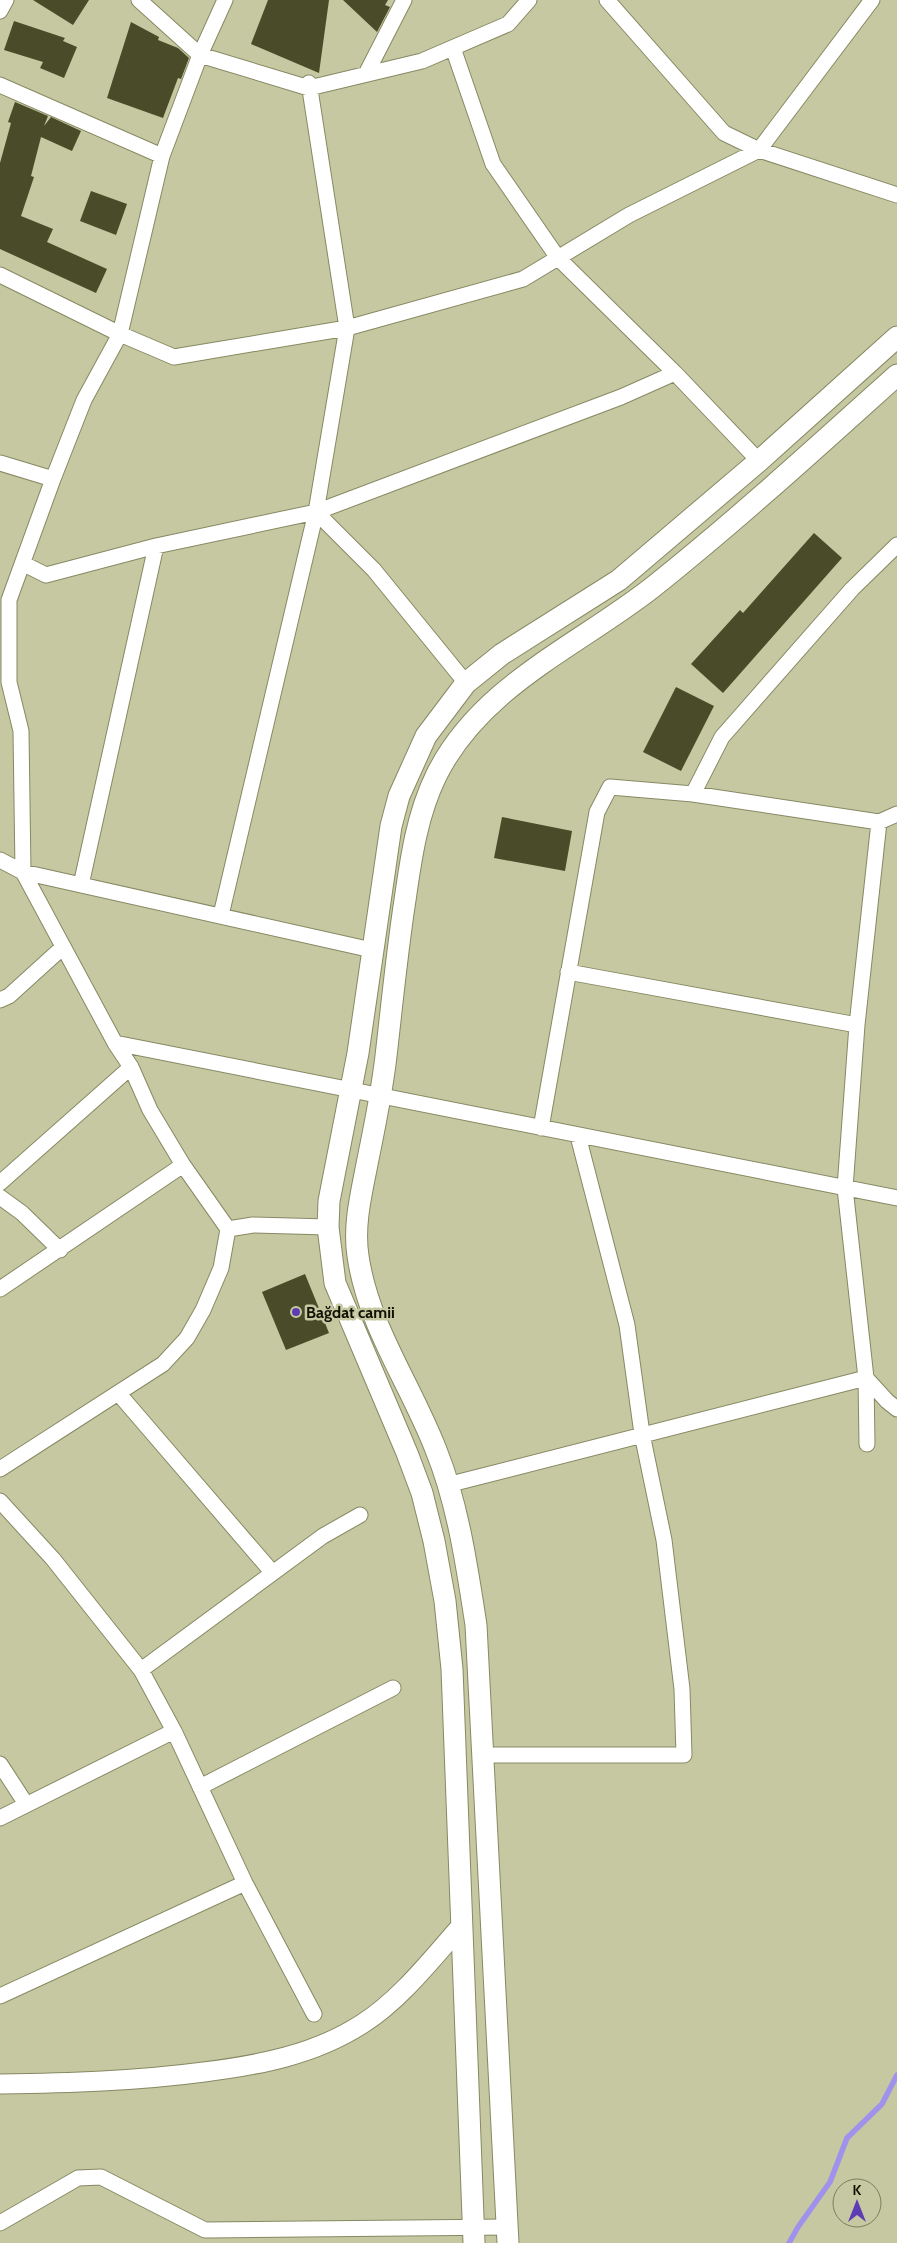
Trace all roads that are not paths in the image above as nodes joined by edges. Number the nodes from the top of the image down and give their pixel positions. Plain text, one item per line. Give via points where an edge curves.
1 (6, 0) edge
2 (139, 0) edge
3 (225, 0) edge
4 (404, 0) edge
5 (529, 0) edge
6 (607, 0) edge
7 (872, 0) edge
8 (0, 11) edge
9 (453, 48) junction
10 (200, 55) junction
11 (366, 74) junction
12 (0, 85) edge
13 (309, 86) junction
14 (759, 150) junction
15 (162, 156) junction
16 (897, 195) edge
17 (558, 258) junction
18 (0, 275) edge
19 (347, 328) junction
20 (120, 334) junction
21 (897, 336) edge
22 (675, 373) junction
23 (897, 375) edge
24 (759, 461) junction
25 (0, 462) edge
26 (53, 478) junction
27 (316, 512) junction
28 (897, 545) edge
29 (156, 546) junction
30 (24, 564) junction
31 (5, 633) edge
32 (466, 683) junction
33 (693, 794) junction
34 (897, 814) edge
35 (879, 822) junction
36 (0, 860) edge
37 (23, 872) junction
38 (81, 885) junction
39 (221, 915) junction
40 (62, 947) junction
41 (372, 950) junction
42 (568, 972) junction
43 (0, 1000) edge
44 (857, 1026) junction
45 (115, 1043) junction
46 (131, 1067) junction
47 (351, 1089) junction
48 (381, 1096) junction
49 (541, 1128) junction
50 (578, 1136) junction
51 (183, 1166) junction
52 (0, 1183) edge
53 (845, 1188) junction
54 (0, 1197) edge
55 (897, 1198) edge
56 (328, 1227) junction
57 (228, 1229) junction
58 (60, 1250) junction
59 (0, 1289) edge
60 (866, 1378) junction
61 (118, 1394) junction
62 (897, 1409) edge
63 (642, 1434) junction
64 (867, 1444) dead end
65 (0, 1470) edge
66 (447, 1485) junction
67 (0, 1501) edge
68 (360, 1514) dead end
69 (272, 1572) junction
70 (141, 1670) junction
71 (393, 1688) dead end
72 (174, 1732) junction
73 (483, 1755) junction
74 (0, 1764) edge
75 (200, 1787) junction
76 (26, 1804) junction
77 (0, 1818) edge
78 (245, 1883) junction
79 (461, 1926) junction
80 (0, 1996) edge
81 (314, 2014) dead end
82 (0, 2084) edge
83 (0, 2223) edge
84 (473, 2234) edge
85 (508, 2235) edge
86 (205, 2237) edge

1 - 8 street
2 - 10 street
3 - 10 street
4 - 11 street
5 - 9 street via 508,24
6 - 14 street via 724,133
7 - 14 street
9 - 11 street via 422,61
9 - 17 street via 493,164
10 - 13 street
10 - 15 street
11 - 13 street
12 - 15 street
13 - 19 street
14 - 16 street
14 - 17 street via 629,215
15 - 20 street
17 - 19 street via 523,279
17 - 22 street
18 - 20 street
19 - 20 street via 174,357
19 - 27 street
20 - 26 street via 84,400
21 - 24 main road
22 - 24 street
22 - 27 street via 621,397
23 - 48 main road via 652,587 505,691 459,739 436,776 420,818 397,953
24 - 32 main road via 619,580 502,654
25 - 26 street
26 - 30 street
27 - 29 street
27 - 32 street via 374,570
27 - 39 street
28 - 33 street via 852,588 722,737
29 - 30 street via 46,575
29 - 38 street
30 - 31 street via 10,600
31 - 37 street via 10,682 21,731
32 - 41 main road via 426,736 399,796 391,826
33 - 35 street
33 - 42 street via 610,787 598,812
34 - 35 street
35 - 44 street
36 - 37 street
37 - 38 street
37 - 40 street
38 - 39 street
39 - 41 street
40 - 43 street via 9,996
40 - 45 street
41 - 47 main road
42 - 44 street
42 - 49 street
44 - 53 street
45 - 46 street
45 - 47 street
46 - 51 street via 150,1110
46 - 52 street
47 - 48 street
47 - 56 main road via 329,1201
48 - 49 street
48 - 66 main road via 360,1199 357,1252 368,1302 438,1453
49 - 50 street
50 - 53 street
50 - 63 street via 627,1325
51 - 57 street
51 - 58 street
53 - 55 street
53 - 60 street
54 - 58 street via 22,1213
56 - 57 street via 254,1225
56 - 79 main road via 335,1283 407,1453 422,1493 434,1541 445,1601 452,1669
57 - 61 street via 221,1268 187,1338 163,1364
58 - 59 street
60 - 62 street
60 - 63 street
60 - 64 street
61 - 65 street
61 - 69 street
63 - 66 street
63 - 73 street via 664,1540 682,1689 684,1755
66 - 73 main road via 462,1540 476,1625
67 - 70 street via 53,1559
68 - 69 street
69 - 70 street
70 - 72 street
71 - 75 street
72 - 75 street
72 - 76 street
73 - 85 main road
74 - 76 street
75 - 78 street
76 - 77 street
78 - 80 street
78 - 81 street
79 - 82 street via 423,1969 364,2023 336,2040 303,2052 264,2064 160,2078
79 - 84 main road
83 - 86 street via 78,2178 102,2177
84 - 85 street
84 - 86 street

